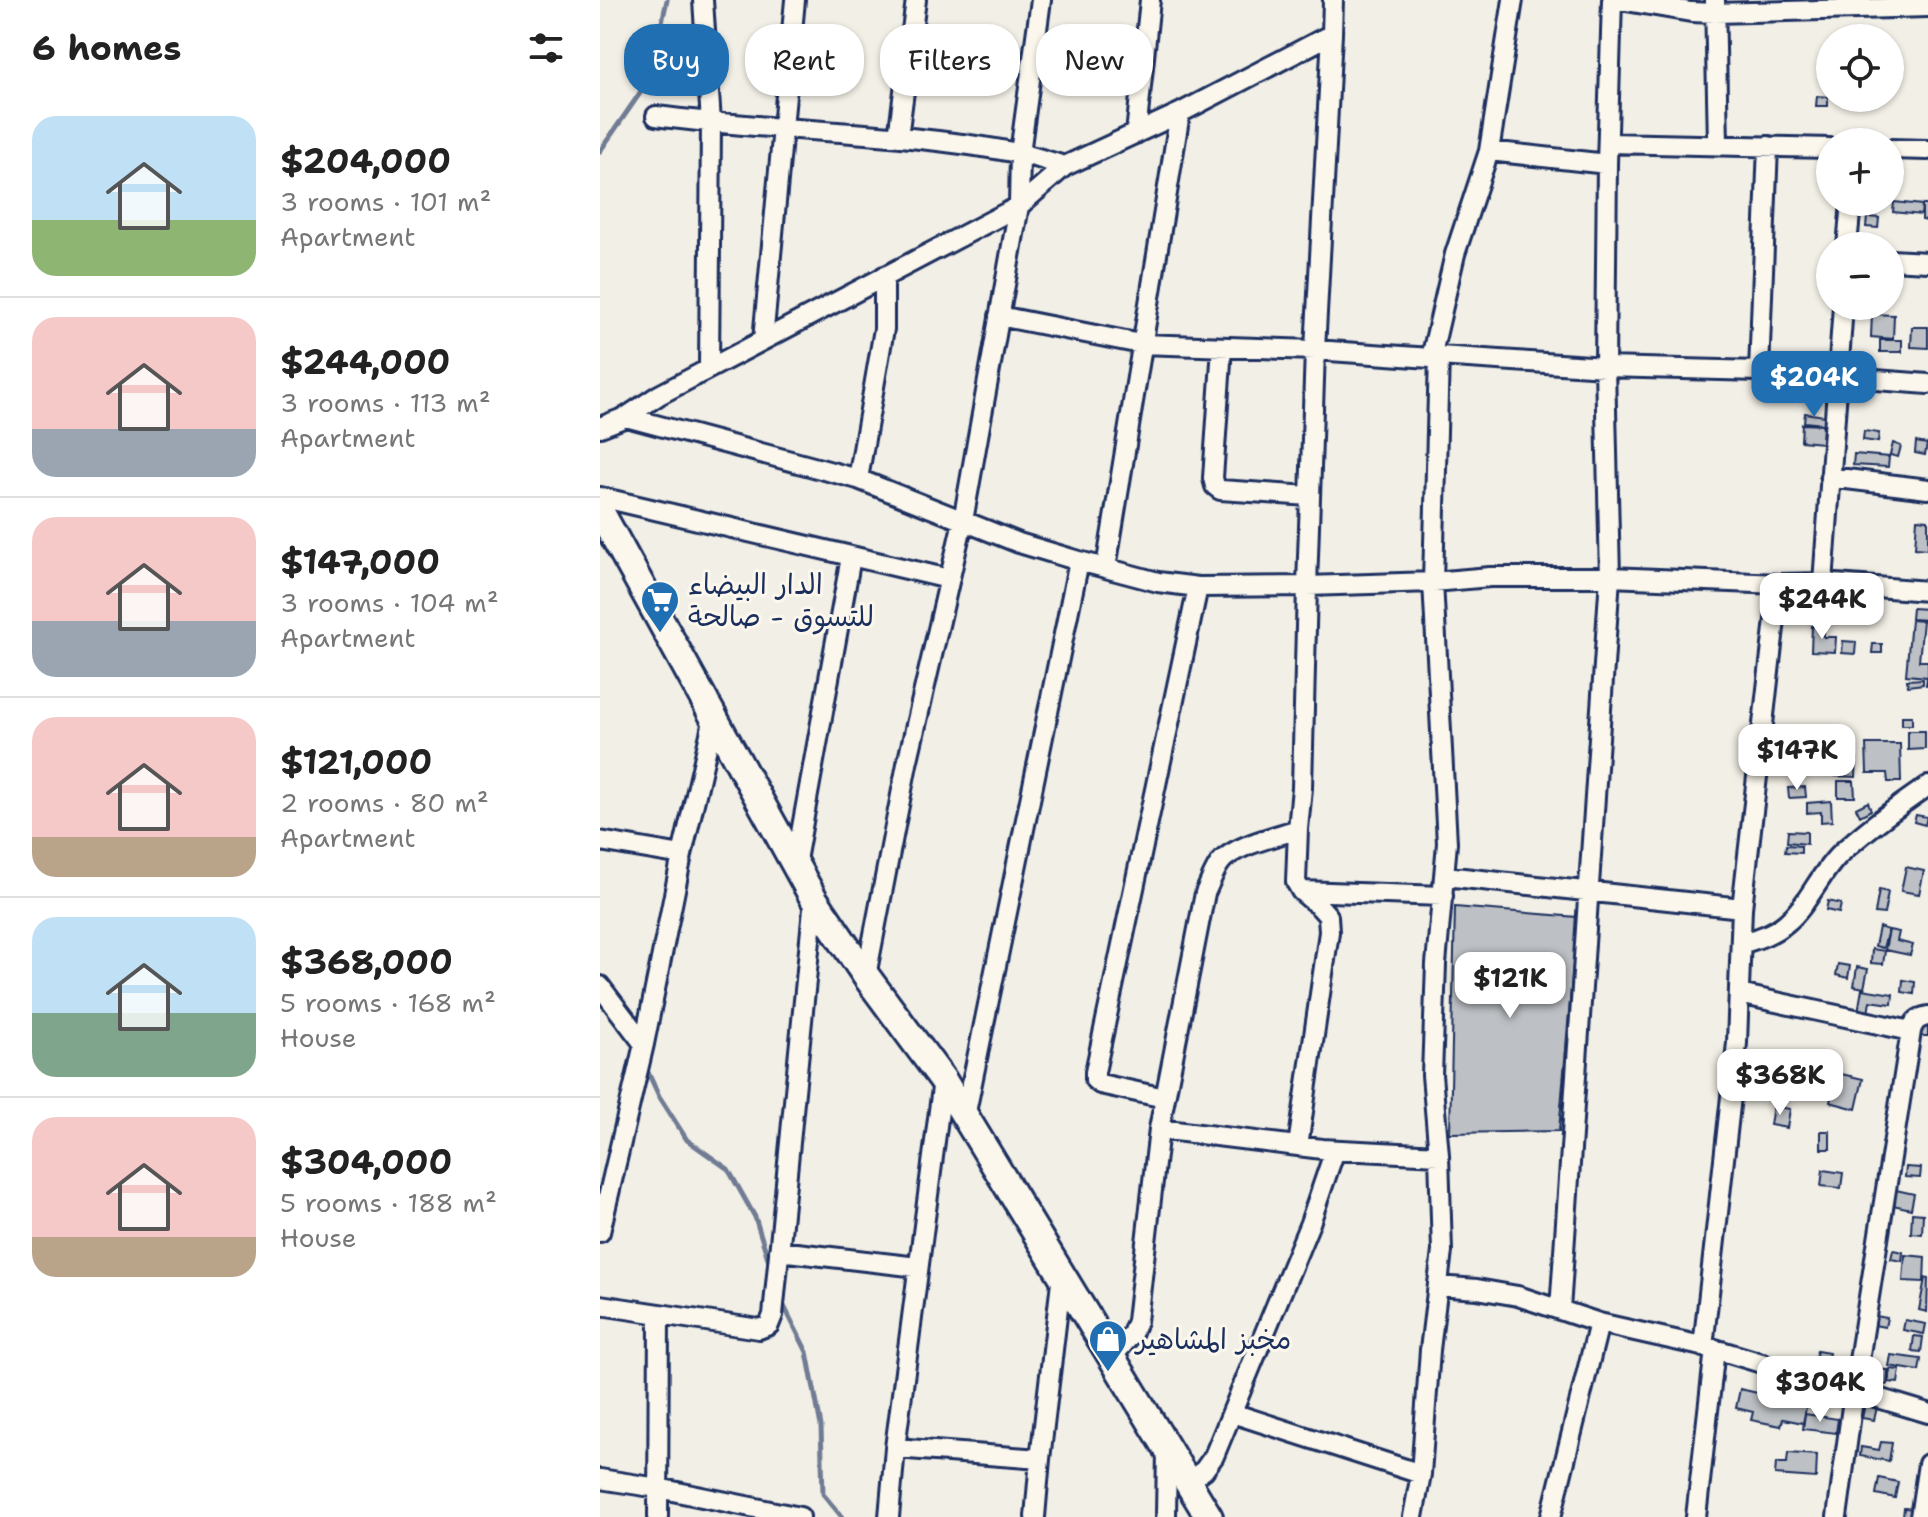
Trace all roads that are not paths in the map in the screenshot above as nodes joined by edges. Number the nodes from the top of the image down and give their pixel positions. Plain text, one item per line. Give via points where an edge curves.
1 (703, 0) edge
2 (795, 0) edge
3 (916, 0) edge
4 (1041, 0) edge
5 (1150, 0) edge
6 (1333, 0) edge
7 (1513, 0) edge
8 (1612, 0) edge
9 (1620, 0) edge
10 (1715, 6) edge
11 (1928, 7) edge
12 (1332, 34) junction
13 (1180, 113) junction
14 (656, 116) dead end
15 (711, 123) junction
16 (783, 128) junction
17 (1136, 134) junction
18 (898, 137) junction
19 (1608, 143) junction
20 (1718, 144) junction
21 (1768, 146) junction
22 (1816, 148) edge
23 (1904, 149) edge
24 (1928, 150) edge
25 (1489, 151) junction
26 (1020, 153) junction
27 (1607, 164) junction
28 (1065, 166) junction
29 (1019, 206) junction
30 (1904, 261) edge
31 (1928, 262) edge
32 (884, 276) junction
33 (999, 316) junction
34 (1842, 320) edge
35 (763, 340) junction
36 (1141, 344) junction
37 (1222, 347) junction
38 (1315, 350) junction
39 (1435, 357) junction
40 (1605, 367) junction
41 (709, 368) junction
42 (1759, 371) junction
43 (1837, 377) junction
44 (1928, 384) edge
45 (626, 417) junction
46 (600, 427) edge
47 (1830, 477) junction
48 (858, 479) junction
49 (1928, 489) edge
50 (1310, 496) junction
51 (600, 497) edge
52 (600, 511) edge
53 (963, 521) junction
54 (851, 557) junction
55 (1079, 561) junction
56 (1106, 568) junction
57 (1610, 577) junction
58 (949, 579) junction
59 (1433, 582) junction
60 (1823, 583) junction
61 (1779, 584) junction
62 (1307, 586) junction
63 (1198, 587) junction
64 (1928, 591) edge
65 (714, 717) junction
66 (1928, 786) edge
67 (1298, 829) junction
68 (600, 841) edge
69 (682, 855) junction
70 (795, 866) junction
71 (1445, 876) junction
72 (1301, 891) junction
73 (1589, 892) junction
74 (1443, 896) junction
75 (814, 899) junction
76 (1742, 908) junction
77 (1741, 944) junction
78 (866, 976) junction
79 (600, 986) edge
80 (1739, 994) junction
81 (1928, 1016) edge
82 (1911, 1031) junction
83 (644, 1044) junction
84 (943, 1080) junction
85 (1165, 1098) junction
86 (965, 1117) junction
87 (1159, 1129) junction
88 (1298, 1146) junction
89 (1335, 1150) junction
90 (1439, 1155) junction
91 (600, 1232) edge
92 (779, 1251) junction
93 (918, 1267) junction
94 (1062, 1274) junction
95 (1438, 1286) junction
96 (600, 1305) edge
97 (1560, 1310) junction
98 (659, 1315) junction
99 (1599, 1323) junction
100 (1709, 1348) junction
101 (1112, 1357) junction
102 (1854, 1392) junction
103 (1232, 1413) junction
104 (1928, 1413) edge
105 (895, 1448) junction
106 (1167, 1448) junction
107 (1040, 1459) junction
108 (1928, 1464) edge
109 (1421, 1474) junction
110 (600, 1479) edge
111 (1188, 1482) junction
112 (658, 1488) junction
113 (658, 1517) edge
114 (800, 1517) edge
115 (889, 1517) edge
116 (1035, 1517) edge
117 (1166, 1517) edge
118 (1209, 1517) edge
119 (1413, 1517) edge
120 (1551, 1517) edge
121 (1696, 1517) edge
122 (1837, 1517) edge
123 (1920, 1517) edge

1 - 15 street
2 - 16 street
3 - 18 street
4 - 26 street
5 - 17 street
6 - 12 street
7 - 25 street
8 - 19 street
9 - 10 street via 1691,12
10 - 11 street
10 - 20 street
12 - 13 street
12 - 38 street
13 - 17 street
13 - 36 street
14 - 15 street
15 - 16 street
15 - 41 street
16 - 18 street
16 - 35 street
17 - 28 street
18 - 26 street
19 - 20 street
19 - 27 street
20 - 21 street
21 - 22 street
21 - 42 street
23 - 24 street
25 - 27 street
25 - 39 street via 1455,254
26 - 28 street
26 - 29 street
27 - 40 street
28 - 29 street
29 - 32 street
29 - 33 street
30 - 31 street
32 - 35 street
32 - 48 street via 884,329
33 - 36 street
33 - 53 street
34 - 43 street
35 - 41 street
36 - 37 street
36 - 56 street
37 - 38 street
37 - 50 street via 1215,486
38 - 39 street
38 - 50 street
39 - 40 street
39 - 59 street
40 - 42 street
40 - 57 street
41 - 45 street
42 - 43 street
43 - 44 street
43 - 47 street
45 - 46 street
45 - 48 street
47 - 49 street
47 - 60 street
48 - 53 street
50 - 62 street
51 - 54 street
52 - 65 street
53 - 55 street
53 - 58 street
54 - 58 street
54 - 70 street
55 - 56 street
55 - 86 street
56 - 63 street
57 - 59 street
57 - 61 street
57 - 73 street
58 - 78 street
59 - 62 street
59 - 71 street
60 - 61 street
60 - 64 street
61 - 76 street
62 - 63 street
62 - 67 street
63 - 85 street via 1095,1072 1100,1084
65 - 69 street
65 - 70 street
66 - 77 street via 1837,856 1787,922
67 - 72 street via 1296,882
67 - 85 street via 1226,856 1205,893
68 - 69 street
69 - 83 street
70 - 75 street
71 - 73 street
71 - 74 street
72 - 74 street
72 - 88 street via 1328,916 1329,932
73 - 76 street
73 - 97 street
74 - 90 street via 1432,1075
75 - 78 street
75 - 92 street
76 - 77 street
77 - 80 street
78 - 84 street
79 - 83 street
80 - 82 street
80 - 100 street
81 - 82 street via 1913,1023
82 - 102 street
83 - 91 street
84 - 86 street
84 - 93 street
85 - 87 street
86 - 94 street
87 - 88 street
87 - 101 street via 1137,1321
88 - 89 street
89 - 90 street
89 - 103 street
90 - 95 street
92 - 93 street
92 - 98 street via 769,1325 759,1329
93 - 105 street
94 - 101 street
94 - 107 street
95 - 97 street via 1518,1296
95 - 109 street
96 - 98 street
97 - 99 street
98 - 112 street
99 - 100 street
99 - 120 street
100 - 102 street
100 - 121 street
101 - 106 street
102 - 104 street
102 - 122 street
103 - 109 street
103 - 111 street via 1214,1456
105 - 107 street
105 - 115 street
106 - 111 street
106 - 117 street
107 - 116 street
108 - 123 street
109 - 119 street
110 - 112 street
111 - 118 street
112 - 113 street
112 - 114 street

